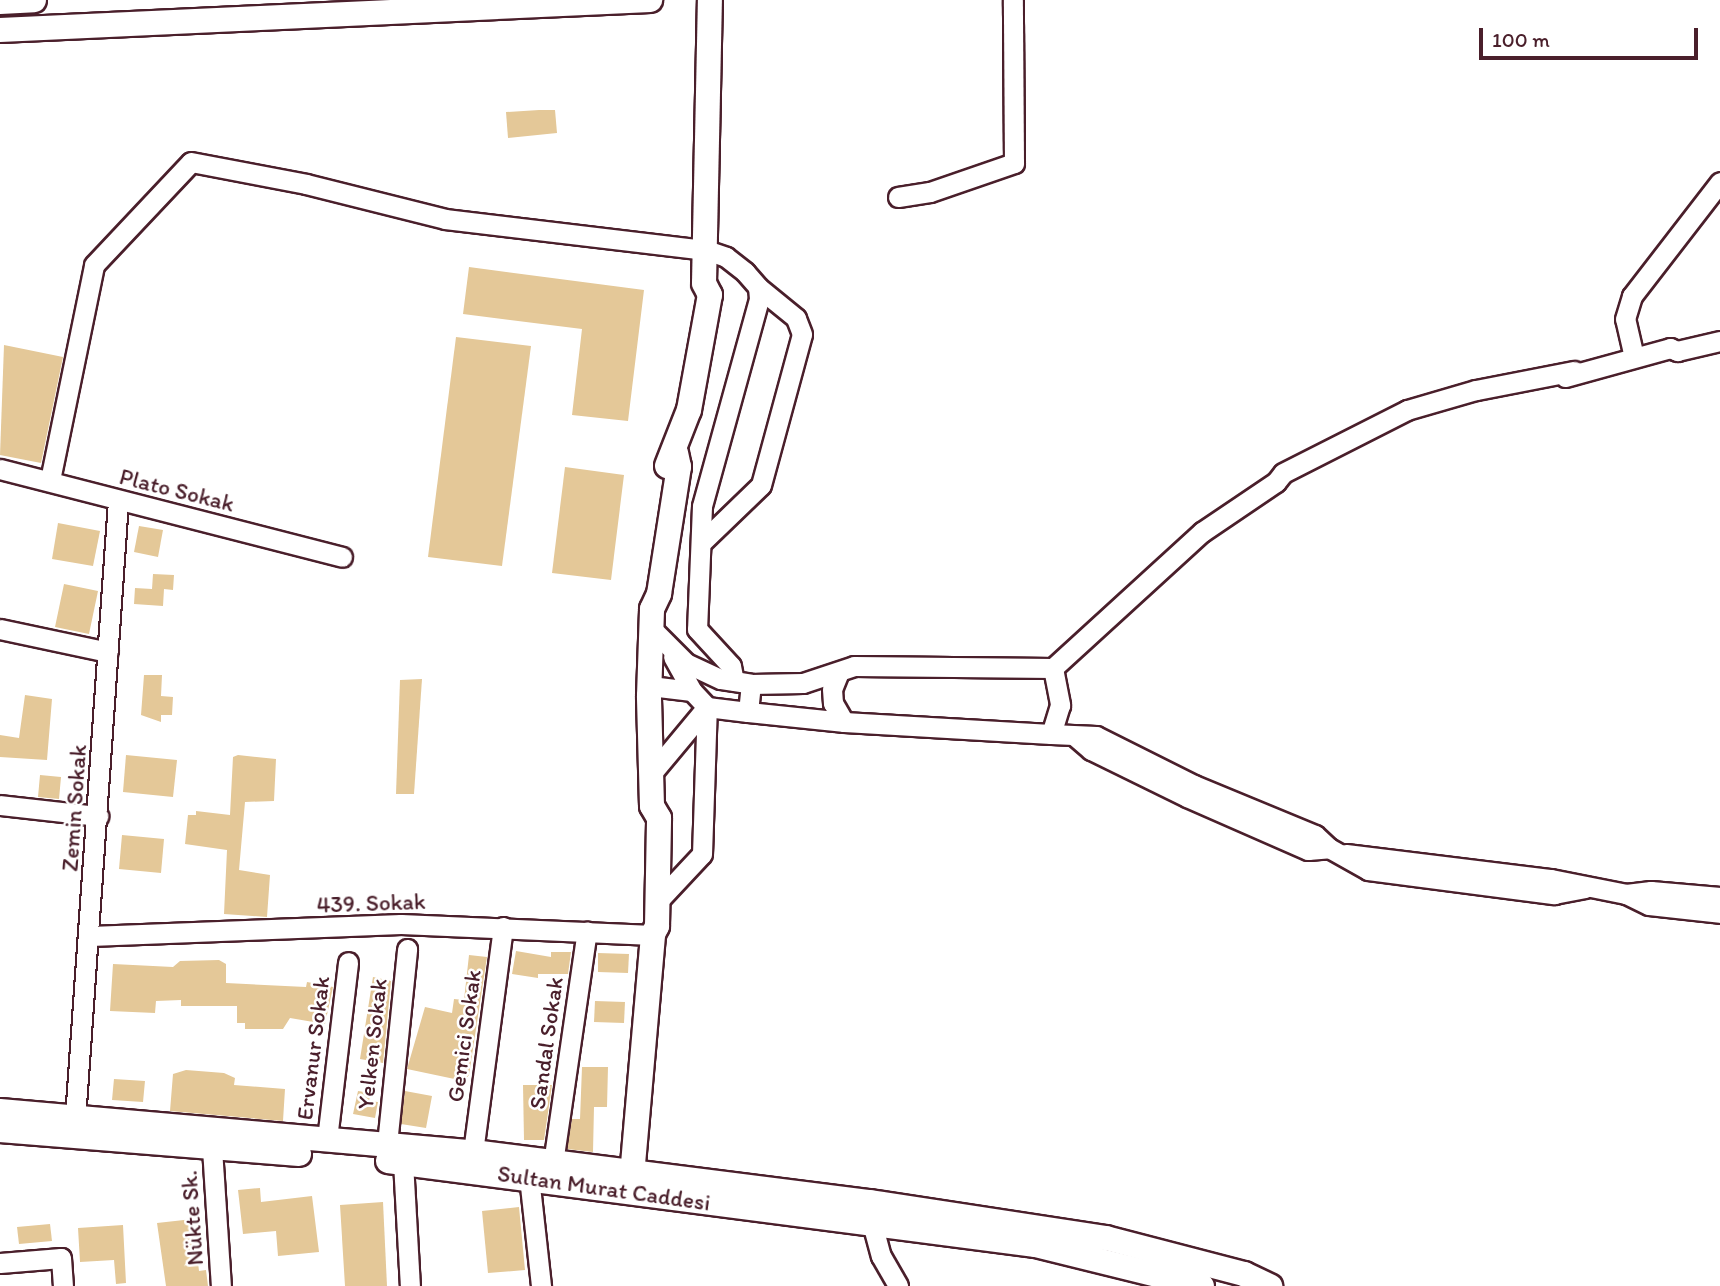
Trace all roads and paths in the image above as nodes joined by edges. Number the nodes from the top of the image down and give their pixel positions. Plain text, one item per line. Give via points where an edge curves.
1 (34, 0) edge
2 (650, 0) edge
3 (710, 0) edge
4 (1013, 0) edge
5 (0, 2) edge
6 (399, 5) edge
7 (198, 10) edge
8 (0, 30) edge
9 (1720, 182) edge
10 (898, 197) dead end
11 (706, 250) junction
12 (758, 287) junction
13 (1720, 331) edge
14 (1720, 341) edge
15 (1670, 348) junction
16 (1634, 357) junction
17 (0, 469) edge
18 (50, 480) junction
19 (118, 501) junction
20 (701, 544) junction
21 (342, 557) dead end
22 (657, 628) junction
23 (0, 629) edge
24 (108, 652) junction
25 (1053, 668) junction
26 (839, 672) junction
27 (742, 682) junction
28 (650, 686) junction
29 (692, 691) junction
30 (708, 707) junction
31 (748, 712) junction
32 (844, 722) junction
33 (1051, 734) junction
34 (652, 773) junction
35 (0, 804) edge
36 (652, 807) junction
37 (98, 816) junction
38 (1626, 894) junction
39 (1720, 897) edge
40 (658, 901) junction
41 (1720, 913) edge
42 (503, 927) junction
43 (587, 931) junction
44 (653, 935) junction
45 (90, 936) junction
46 (407, 949) dead end
47 (348, 962) dead end
48 (0, 1111) edge
49 (75, 1119) junction
50 (0, 1130) edge
51 (327, 1139) junction
52 (387, 1144) junction
53 (212, 1148) junction
54 (473, 1152) junction
55 (403, 1162) junction
56 (553, 1163) junction
57 (529, 1177) junction
58 (631, 1182) junction
59 (872, 1212) junction
60 (0, 1264) edge
61 (63, 1286) edge
62 (221, 1286) edge
63 (410, 1286) edge
64 (541, 1286) edge
65 (898, 1286) edge
66 (1202, 1286) edge
67 (1270, 1286) edge

1 - 5 main road
2 - 6 main road
3 - 11 main road
4 - 10 street via 1014,163 930,192
6 - 7 main road
7 - 8 main road
9 - 16 street via 1632,296 1625,319
11 - 12 street via 726,257
11 - 18 street via 445,219 306,184 191,162 93,265
11 - 22 main road via 704,283 710,295 689,410 681,422 676,453 679,467
12 - 20 street via 760,299 702,506
12 - 20 street via 796,318 802,334 761,485
13 - 15 street via 1677,340
14 - 15 street via 1677,351
15 - 16 street
16 - 25 street via 1407,410 1360,433 1353,442 1276,482 1209,531 1210,538 1095,642 1085,642
17 - 18 street, Plato Sokak
18 - 19 street, Plato Sokak
19 - 21 street, Plato Sokak
19 - 24 street, Zemin Sokak
20 - 27 street via 697,629
22 - 27 street via 686,663
22 - 28 main road
22 - 29 street
23 - 24 street
24 - 37 street, Zemin Sokak
25 - 26 street via 854,666
25 - 33 street via 1060,705
26 - 27 street via 803,683
26 - 32 street via 832,689 833,703
27 - 31 street
28 - 29 street
28 - 34 main road
29 - 30 street
30 - 31 street
30 - 34 street
30 - 40 street via 702,854
31 - 32 street
32 - 33 street
33 - 38 street via 1096,736 1194,785 1315,835 1335,851 1551,879
34 - 36 main road
35 - 37 street
36 - 40 main road via 659,818
36 - 44 main road via 646,817 647,926
37 - 45 street, Zemin Sokak
38 - 39 street via 1651,891
38 - 41 street via 1649,905
40 - 44 main road
42 - 43 street, 439. Sokak
42 - 45 street, 439. Sokak via 401,924
42 - 54 street, Gemici Sokak
43 - 44 street, 439. Sokak
43 - 56 street, Sandal Sokak
44 - 58 main road
45 - 49 street, Zemin Sokak
46 - 52 street, Yelken Sokak
47 - 51 street, Ervanur Sokak
48 - 49 main road, Sultan Murat Caddesi
49 - 51 main road, Sultan Murat Caddesi
50 - 53 main road, Sultan Murat Caddesi
51 - 52 main road, Sultan Murat Caddesi
52 - 54 main road, Sultan Murat Caddesi
53 - 55 main road, Sultan Murat Caddesi
53 - 62 street, Nükte Sk.
54 - 56 main road, Sultan Murat Caddesi
55 - 57 main road, Sultan Murat Caddesi
55 - 63 street
56 - 58 main road, Sultan Murat Caddesi
57 - 58 main road, Sultan Murat Caddesi
57 - 64 street
58 - 59 main road, Sultan Murat Caddesi
59 - 65 street via 881,1256
59 - 66 main road, Sultan Murat Caddesi
59 - 67 main road via 1106,1238 1220,1267
60 - 61 street via 61,1258

